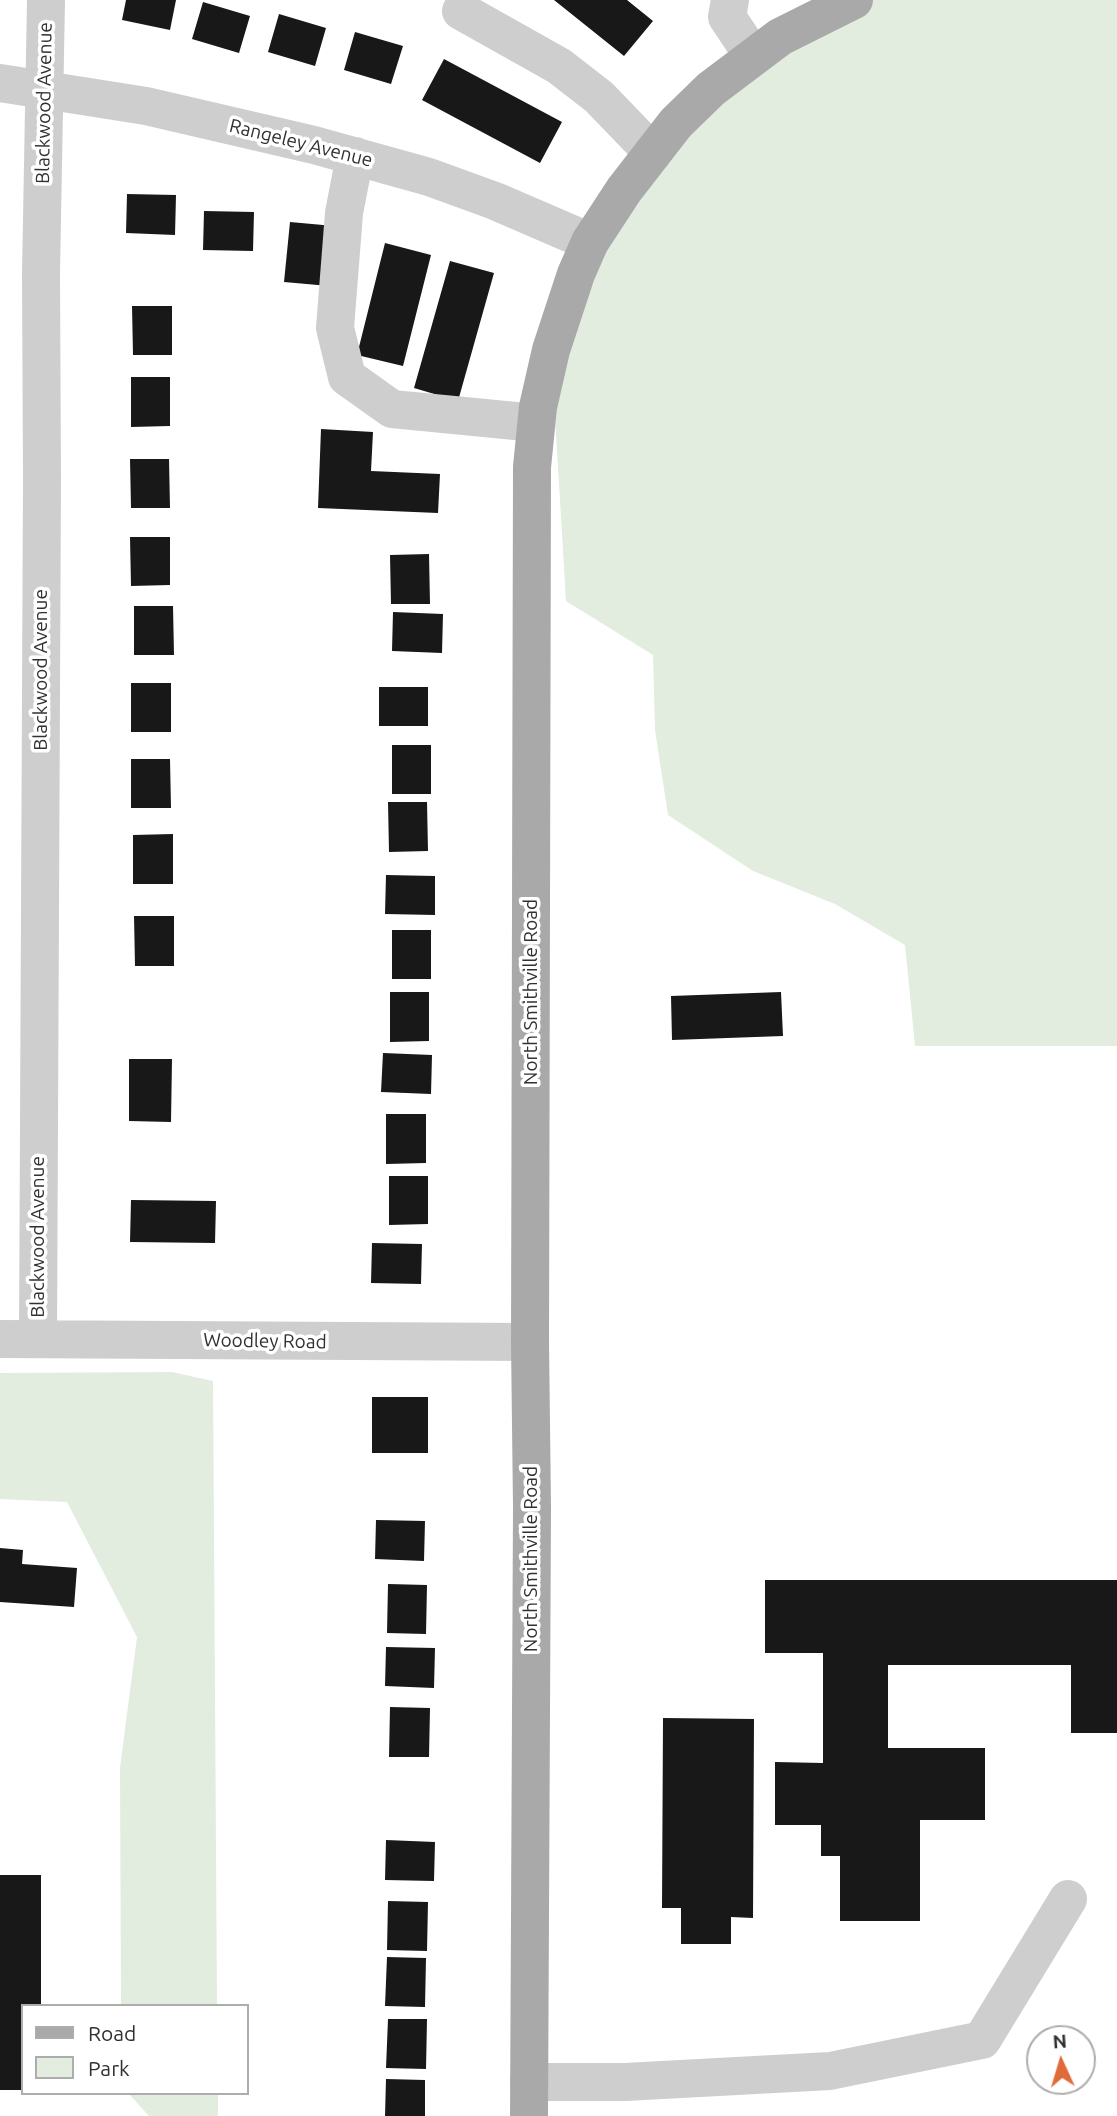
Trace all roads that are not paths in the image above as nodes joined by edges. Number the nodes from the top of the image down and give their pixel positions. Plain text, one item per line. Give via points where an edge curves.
1 (46, 0) edge
2 (730, 0) edge
3 (854, 0) edge
4 (461, 11) dead end
5 (753, 56) junction
6 (0, 83) edge
7 (45, 89) junction
8 (653, 153) junction
9 (355, 156) junction
10 (590, 242) junction
11 (536, 423) junction
12 (0, 1339) edge
13 (38, 1339) junction
14 (530, 1342) junction
15 (1068, 1899) dead end
16 (529, 2099) edge

1 - 7 street, Blackwood Avenue
2 - 5 street via 727,17
3 - 5 main road, North Smithville Road via 780,37
4 - 8 street via 559,66 599,97
5 - 8 main road, North Smithville Road via 711,89
6 - 7 street, Rangeley Avenue
7 - 9 street, Rangeley Avenue via 146,106
7 - 13 street, Blackwood Avenue
8 - 10 main road, North Smithville Road
9 - 10 street, Rangeley Avenue via 495,201
9 - 11 street via 344,214 335,328 346,377 392,409
10 - 11 main road, North Smithville Road via 551,349
11 - 14 main road, North Smithville Road via 532,481
12 - 13 street, Woodley Road
13 - 14 street, Woodley Road
14 - 16 main road, North Smithville Road
15 - 16 street via 982,2040 830,2071 625,2082

